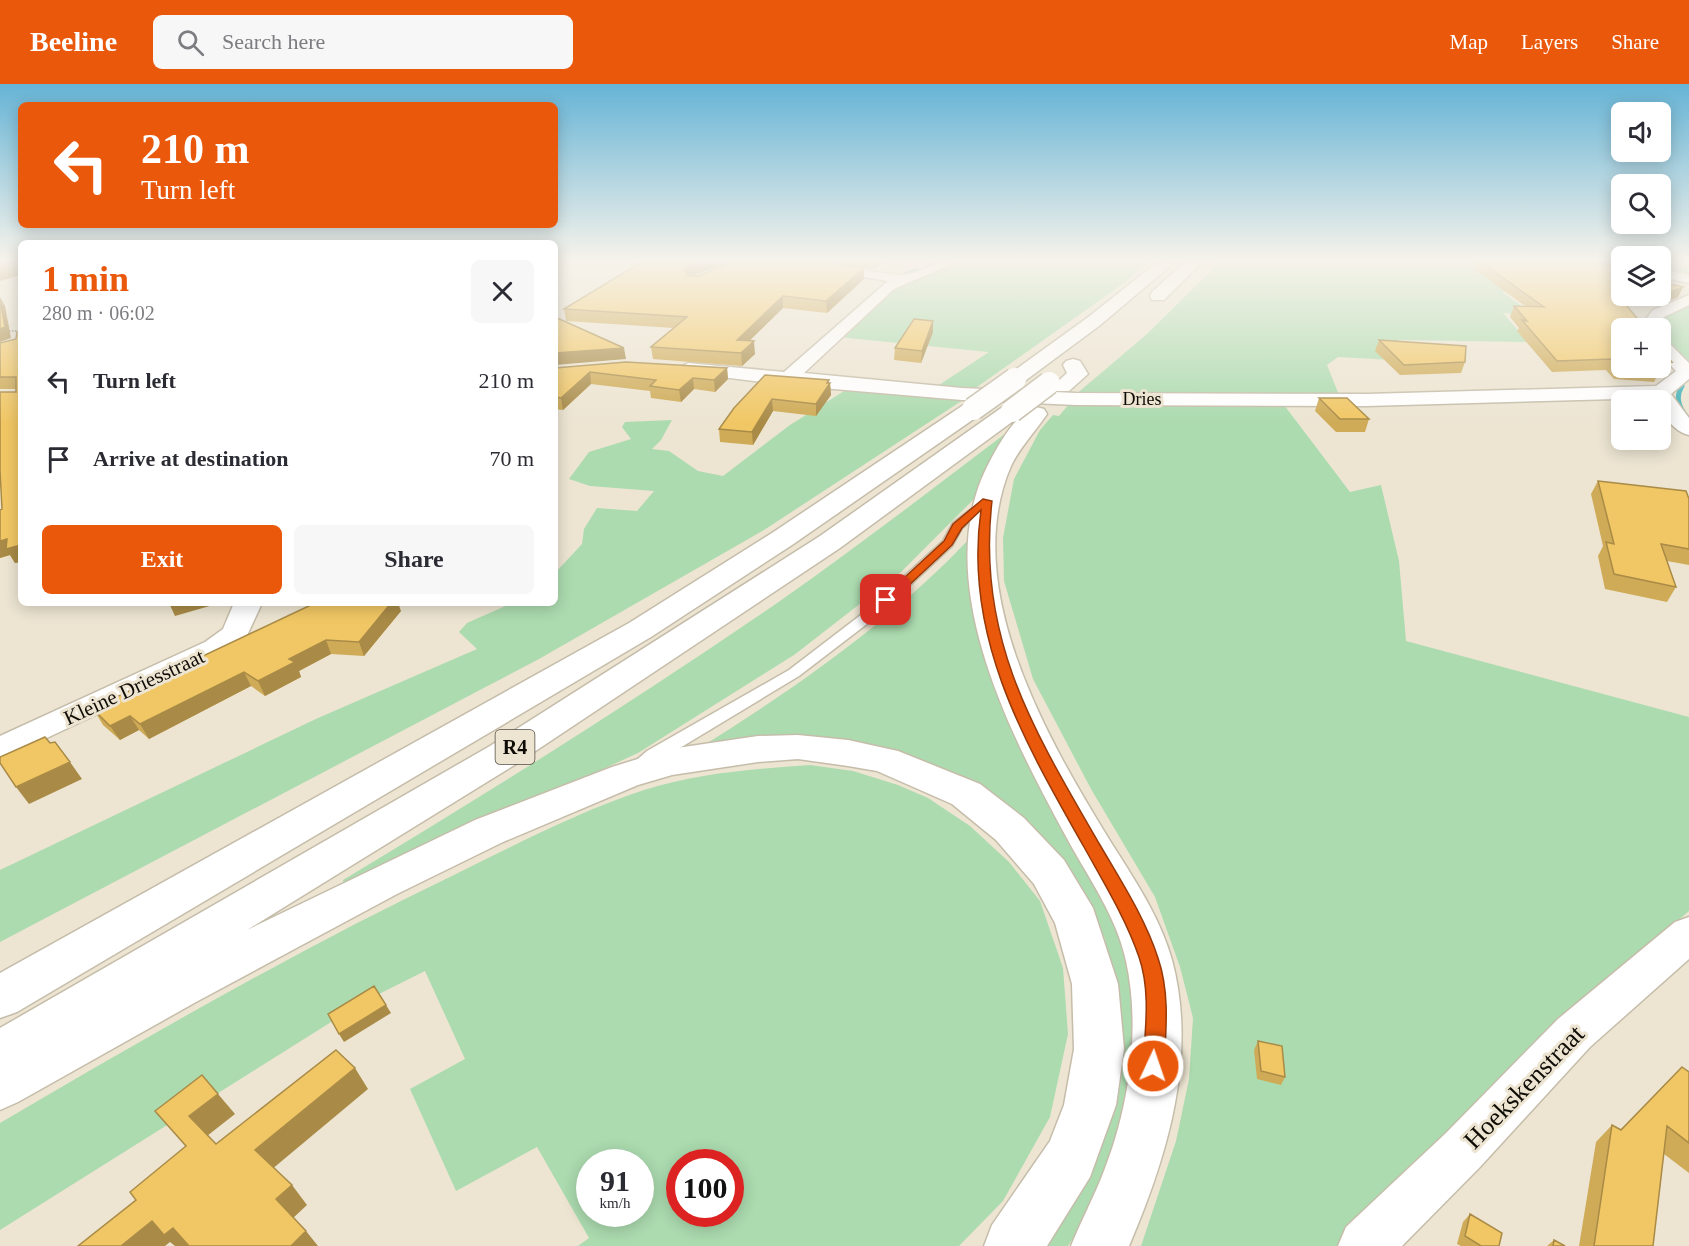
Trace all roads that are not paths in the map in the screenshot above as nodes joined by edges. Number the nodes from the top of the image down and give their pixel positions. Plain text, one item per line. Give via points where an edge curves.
1 (856, 315) edge
2 (1101, 315) edge
3 (1091, 351) dead end
4 (1671, 354) edge
5 (666, 367) edge
6 (787, 378) junction
7 (1663, 390) edge
8 (1611, 393) edge
9 (1035, 395) junction
10 (1671, 410) edge
11 (1689, 429) edge
12 (987, 501) junction
13 (247, 606) edge
14 (0, 749) edge
15 (625, 776) junction
16 (1689, 934) edge
17 (0, 997) edge
18 (0, 1055) edge
19 (0, 1085) edge
20 (1013, 1246) edge
21 (1100, 1246) edge
22 (1365, 1246) edge

1 - 6 street
2 - 9 highway, R4
3 - 9 highway via 1073,364 1078,374
4 - 7 street via 1685,371
5 - 6 street, Dries
6 - 8 street, Dries via 1076,399 1367,400
9 - 12 highway via 996,472
9 - 17 highway, R4, bridge via 973,409 640,630
9 - 18 highway, R4 via 830,542 503,755
10 - 11 street
12 - 15 lane via 957,526 948,543 871,614 794,673 653,755
12 - 21 highway via 984,586 991,630 1008,684 1051,774 1123,901 1149,958 1157,1007 1152,1086 1134,1162
13 - 14 street, Kleine Driesstraat via 235,634 221,645
15 - 19 highway via 489,831 382,882
15 - 20 highway via 670,762 758,749 798,747 885,760 966,794 1010,829 1049,872 1077,921 1092,974 1099,1049 1090,1105 1071,1158
16 - 22 street, Hoekskenstraat via 1574,1033

